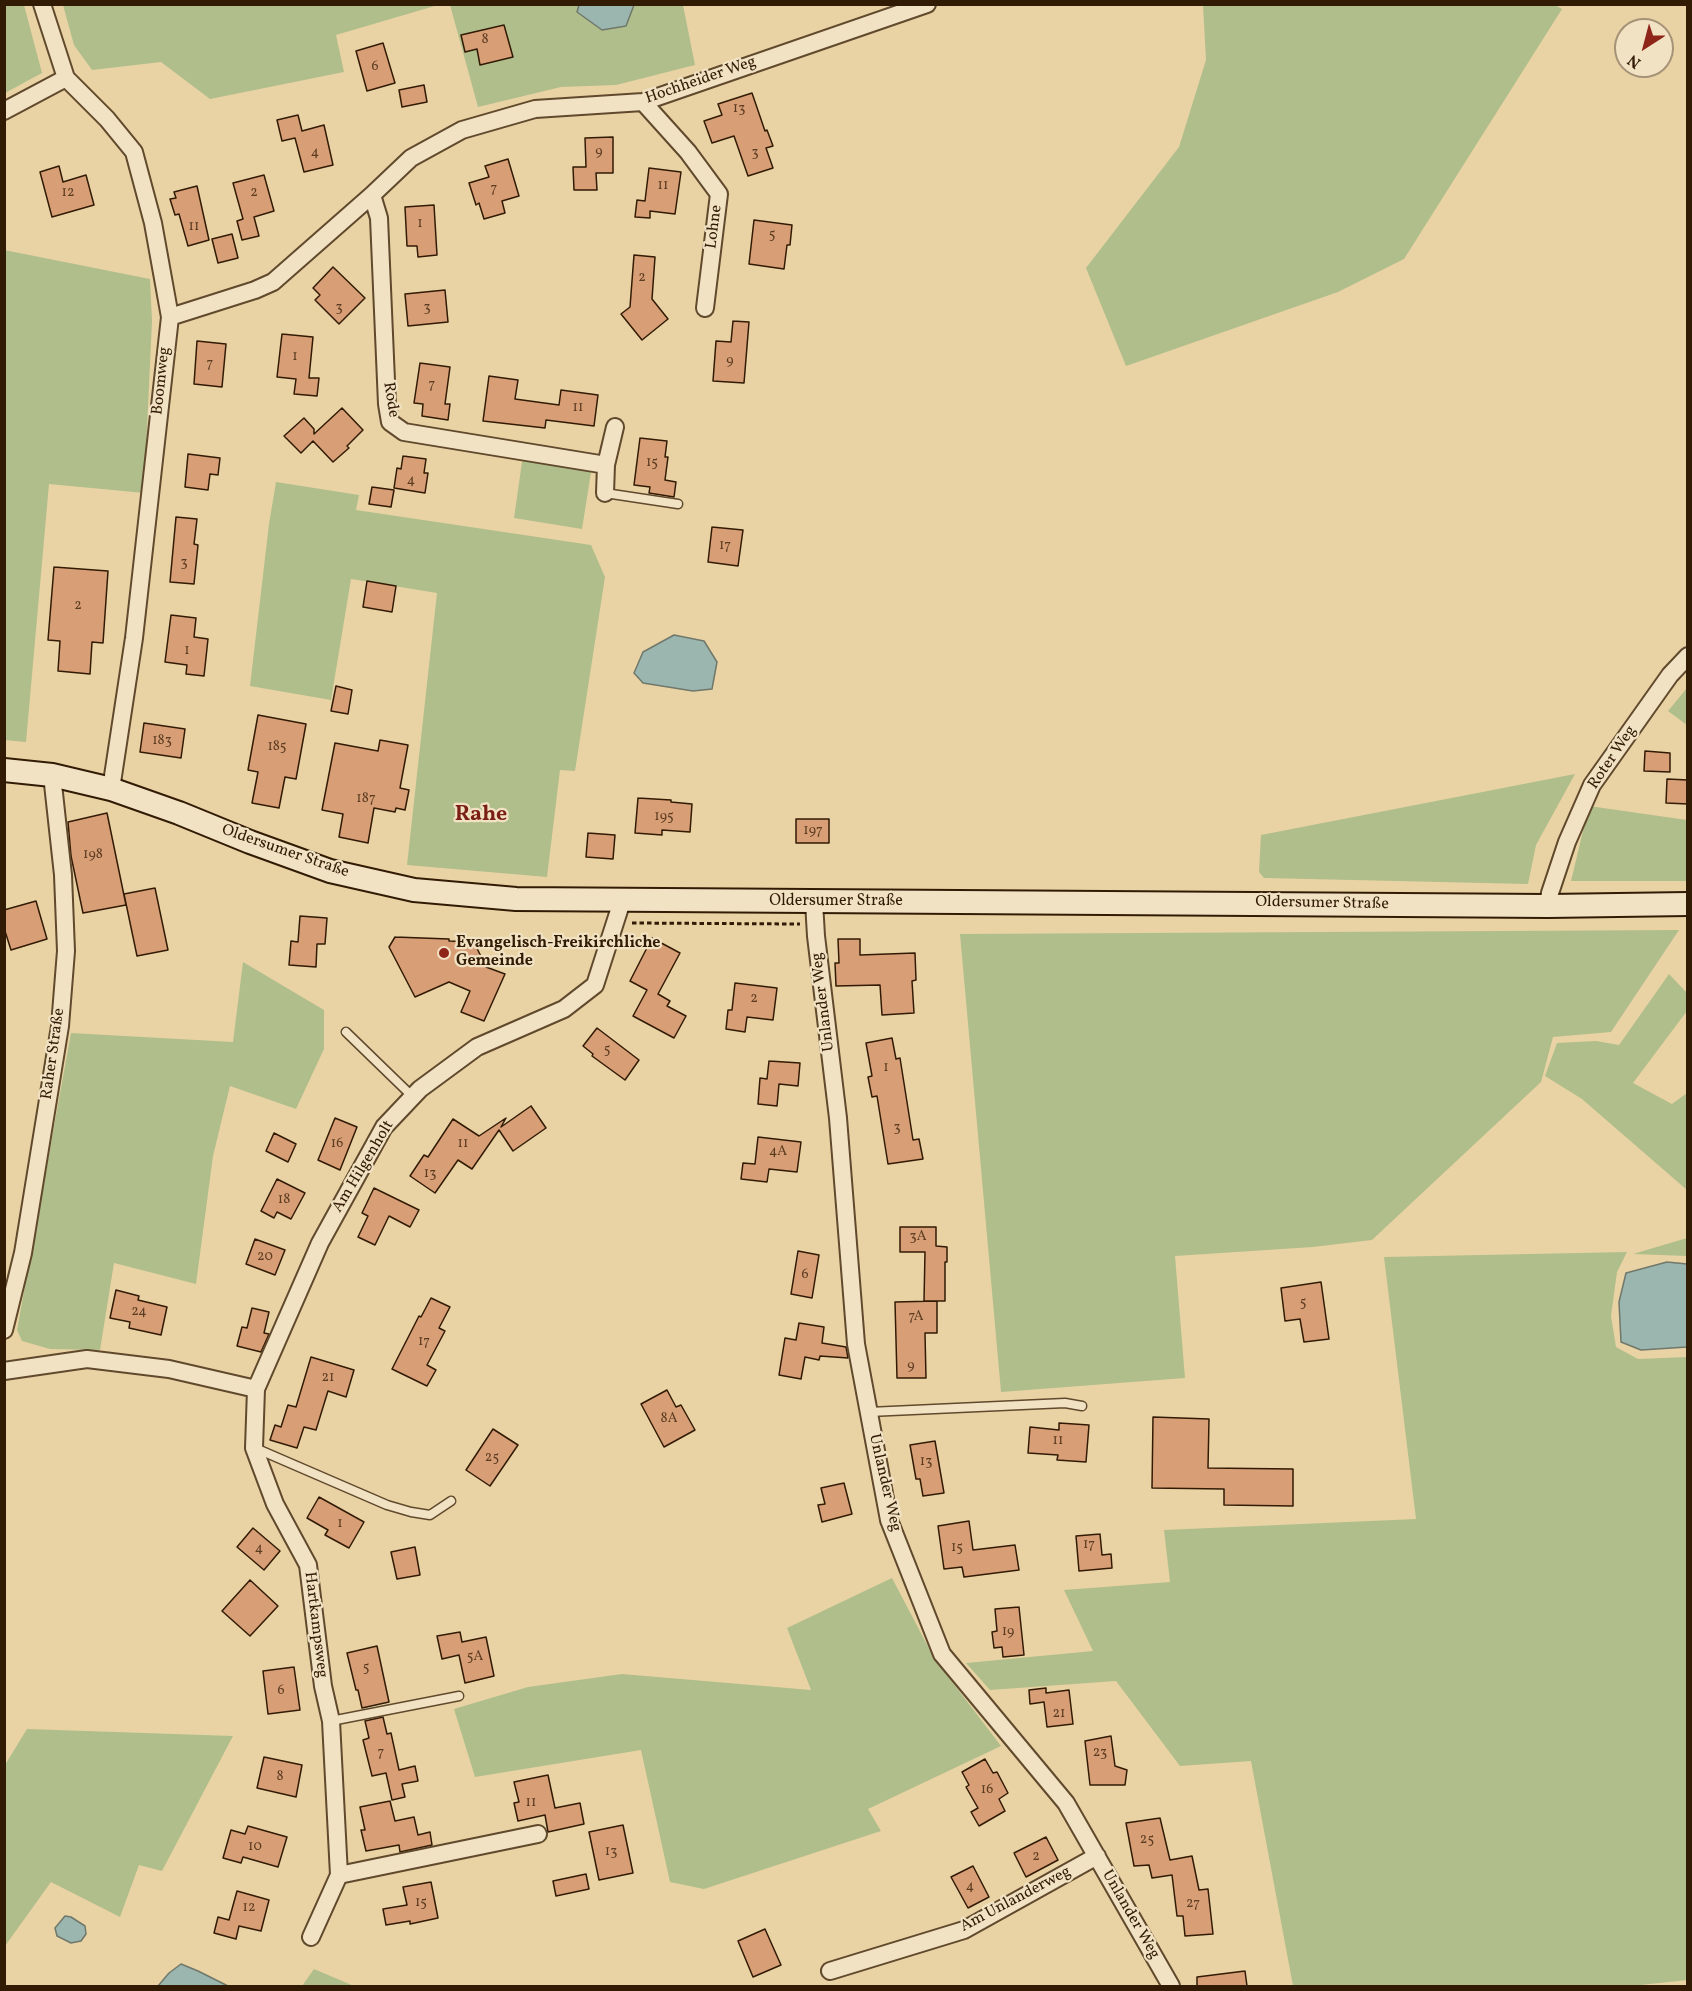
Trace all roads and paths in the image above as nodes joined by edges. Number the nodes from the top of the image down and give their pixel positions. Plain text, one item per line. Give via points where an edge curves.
1 (42, 4) edge
2 (927, 4) edge
3 (66, 78) junction
4 (643, 102) junction
5 (4, 111) edge
6 (372, 195) junction
7 (705, 308) dead end
8 (170, 317) junction
9 (615, 427) dead end
10 (606, 465) junction
11 (605, 493) joint
12 (678, 504) dead end
13 (1688, 656) edge
14 (4, 770) edge
15 (52, 775) junction
16 (111, 789) junction
17 (622, 901) junction
18 (1688, 904) edge
19 (1548, 906) junction
20 (815, 913) junction
21 (615, 923) junction
22 (346, 1032) dead end
23 (413, 1097) junction
24 (4, 1330) edge
25 (4, 1371) edge
26 (256, 1389) junction
27 (1082, 1406) dead end
28 (869, 1412) junction
29 (254, 1448) junction
30 (451, 1501) dead end
31 (459, 1696) dead end
32 (331, 1721) junction
33 (538, 1834) dead end
34 (1097, 1856) junction
35 (339, 1875) junction
36 (311, 1937) dead end
37 (830, 1971) dead end
38 (1171, 1986) edge

1 - 3 street, Boomweg
2 - 4 street, Hochheider Weg
3 - 5 street
3 - 8 street, Boomweg via 134,152 153,223
4 - 6 street, Hochheider Weg via 535,109 462,130 411,158
4 - 7 street, Lohne via 719,194
6 - 8 street, Hochheider Weg via 273,282
6 - 10 street, Rode via 379,218 390,422 404,432
8 - 16 street, Boomweg via 134,638
9 - 10 street
10 - 11 street
11 - 12 lane
13 - 19 street, Roter Weg via 1670,675 1592,785 1567,842
14 - 15 main road, Oldersumer Straße
15 - 16 main road, Oldersumer Straße
15 - 24 street, Raher Straße via 63,875 65,962 60,1026 24,1241
16 - 17 main road, Oldersumer Straße via 330,871 414,890 516,900
17 - 20 main road, Oldersumer Straße
17 - 21 street, Am Hilgenholt
18 - 19 main road, Oldersumer Straße
19 - 20 main road, Oldersumer Straße via 1052,902
20 - 21 path
20 - 28 street, Unlander Weg via 838,1118 856,1344
21 - 23 street, Am Hilgenholt via 595,985 564,1009 477,1047
22 - 23 lane
23 - 26 street, Am Hilgenholt via 384,1127 320,1243
25 - 26 street via 87,1359 169,1369
26 - 29 street, Hartkampsweg
27 - 28 lane via 1065,1403
28 - 34 street, Unlander Weg via 889,1520 942,1654 1066,1803
29 - 30 lane via 411,1512 430,1515
29 - 32 street, Hartkampsweg via 275,1504 308,1565
31 - 32 lane
32 - 35 street, Hartkampsweg
33 - 35 street
34 - 37 street, Am Unlanderweg via 964,1930
34 - 38 street, Unlander Weg
35 - 36 street, Hartkampsweg

